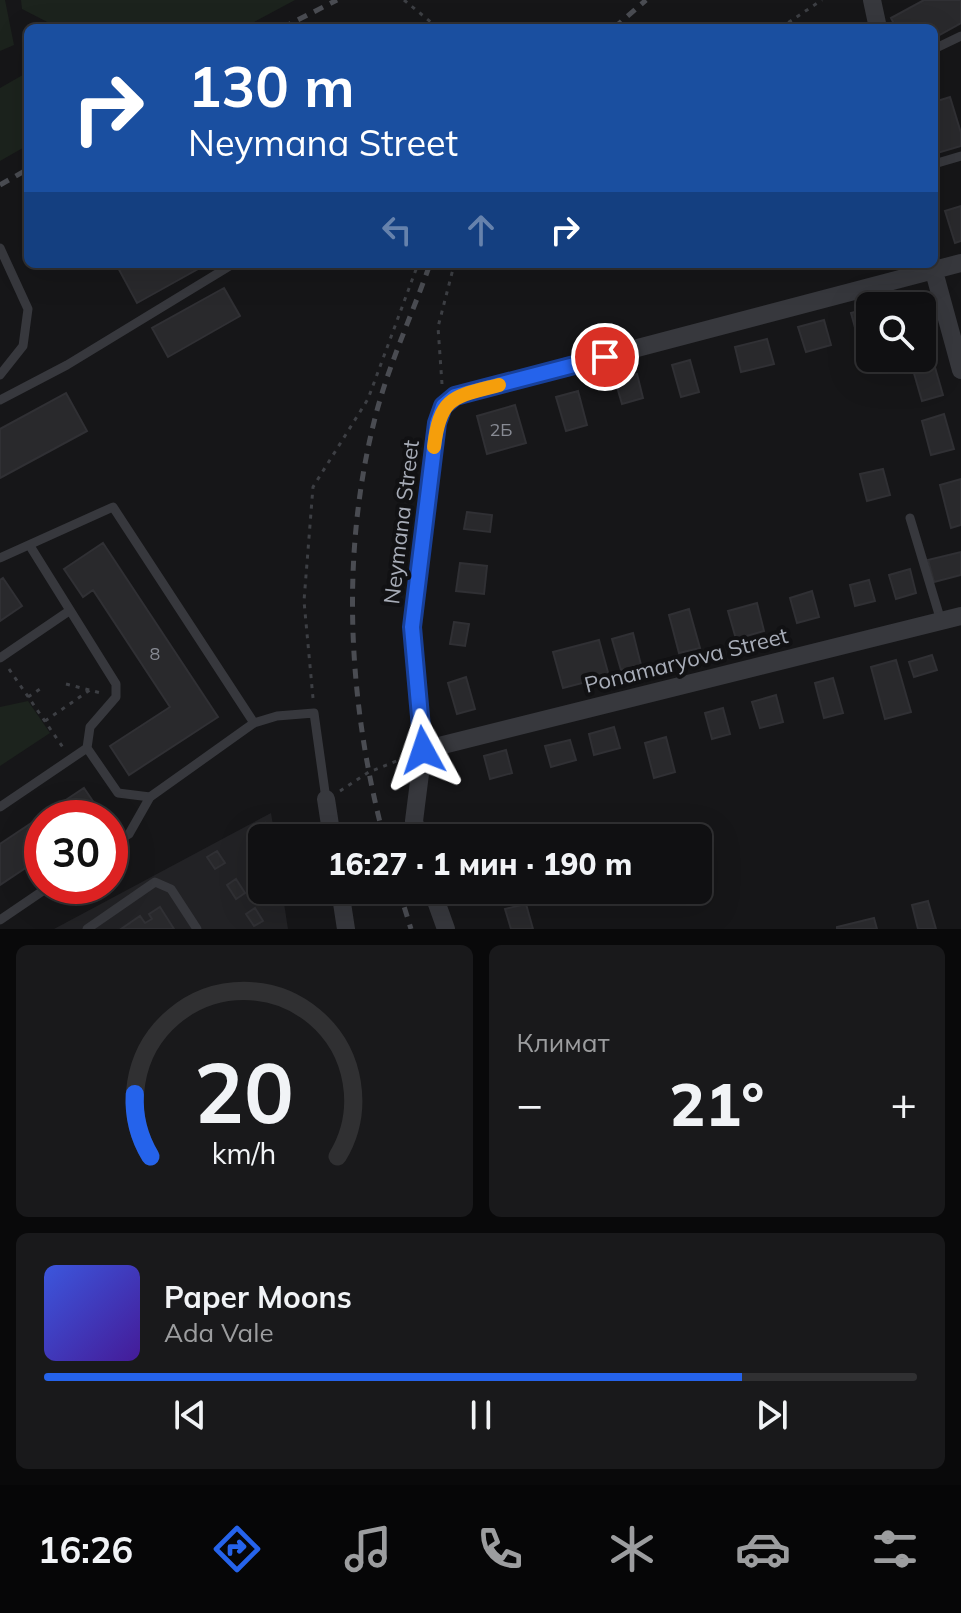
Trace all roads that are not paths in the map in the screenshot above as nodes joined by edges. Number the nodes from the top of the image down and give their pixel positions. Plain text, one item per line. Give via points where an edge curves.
1 (872, 0) edge
2 (877, 24) edge
3 (961, 36) edge
4 (938, 47) edge
5 (961, 156) edge
6 (938, 163) edge
7 (0, 248) edge
8 (961, 263) edge
9 (938, 266) edge
10 (226, 268) edge
11 (929, 268) edge
12 (933, 268) edge
13 (961, 370) edge
14 (0, 375) edge
15 (0, 400) edge
16 (910, 518) dead end
17 (30, 546) junction
18 (0, 558) edge
19 (69, 611) junction
20 (961, 616) edge
21 (941, 621) junction
22 (0, 658) edge
23 (254, 723) junction
24 (87, 748) junction
25 (423, 750) junction
26 (150, 797) junction
27 (326, 799) joint
28 (0, 807) edge
29 (330, 824) edge
30 (415, 824) edge
31 (128, 835) edge
32 (24, 904) edge
33 (342, 904) edge
34 (437, 904) edge
35 (0, 920) edge
36 (87, 929) edge
37 (197, 929) edge
38 (346, 929) edge
39 (446, 929) edge

1 - 2 street
3 - 4 lane
5 - 6 lane
7 - 14 lane via 28,309 23,346
8 - 9 street
10 - 15 lane
11 - 25 street, Neymana Street via 455,396 443,406 412,627
12 - 13 street
16 - 21 lane
17 - 18 lane
17 - 19 lane
17 - 23 lane via 113,507
19 - 22 lane
19 - 24 lane via 116,684 116,697 90,727
20 - 21 street, Ponamaryova Street
21 - 25 street, Ponamaryova Street
23 - 26 lane
23 - 27 lane via 314,713
24 - 26 lane via 118,793
24 - 28 lane
25 - 30 street, Neymana Street
26 - 31 lane
27 - 29 street
32 - 35 lane
33 - 38 street
34 - 39 street
36 - 37 lane via 155,882 171,889

